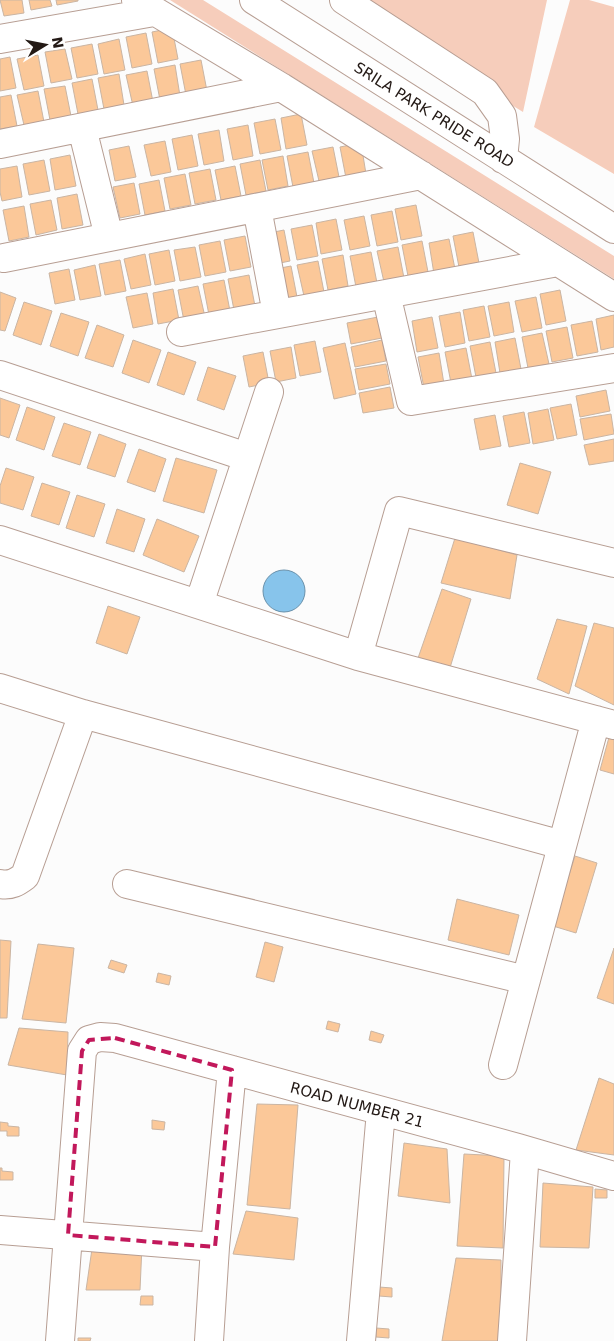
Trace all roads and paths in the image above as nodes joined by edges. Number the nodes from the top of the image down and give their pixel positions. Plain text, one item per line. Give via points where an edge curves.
1 (254, 0) edge
2 (344, 0) edge
3 (145, 6) edge
4 (0, 39) edge
5 (281, 87) junction
6 (82, 128) junction
7 (0, 144) edge
8 (503, 159) junction
9 (421, 175) junction
10 (257, 208) junction
11 (614, 230) edge
12 (109, 237) junction
13 (4, 258) dead end
14 (558, 262) junction
15 (386, 294) junction
16 (614, 298) edge
17 (277, 314) junction
18 (181, 332) dead end
19 (614, 368) edge
20 (0, 376) edge
21 (269, 392) dead end
22 (247, 457) junction
23 (0, 540) edge
24 (614, 563) edge
25 (199, 604) junction
26 (358, 656) junction
27 (0, 688) edge
28 (83, 714) junction
29 (605, 723) edge
30 (562, 845) junction
31 (0, 884) edge
32 (127, 884) dead end
33 (526, 980) junction
34 (503, 1064) dead end
35 (232, 1070) junction
36 (381, 1111) junction
37 (525, 1151) junction
38 (614, 1176) edge
39 (0, 1230) edge
40 (68, 1235) junction
41 (216, 1247) junction
42 (60, 1341) edge
43 (210, 1341) edge
44 (361, 1341) edge
45 (512, 1341) edge

1 - 8 street, SRILA PARK PRIDE ROAD
2 - 8 street via 485,92 502,116
3 - 4 street
3 - 5 street
5 - 6 street
5 - 9 street
6 - 7 street
6 - 12 street
8 - 11 street, SRILA PARK PRIDE ROAD
9 - 10 street
9 - 14 street
10 - 12 street
10 - 17 street
12 - 13 street
14 - 15 street
14 - 16 street
15 - 17 street
15 - 19 street via 411,401
17 - 18 street
20 - 22 street
21 - 22 street
22 - 25 street
23 - 25 street
24 - 26 street via 399,510
25 - 26 street
26 - 29 street
27 - 28 street
28 - 30 street
28 - 31 street via 25,876 14,884
29 - 30 street
30 - 33 street
32 - 33 street
33 - 34 street
35 - 36 street, ROAD NUMBER 21
35 - 40 street, ROAD NUMBER 21 via 115,1038 89,1040 82,1051
35 - 41 street
36 - 37 street, ROAD NUMBER 21
36 - 44 street
37 - 38 street, ROAD NUMBER 21
37 - 45 street
39 - 40 street
40 - 41 street
40 - 42 street
41 - 43 street

